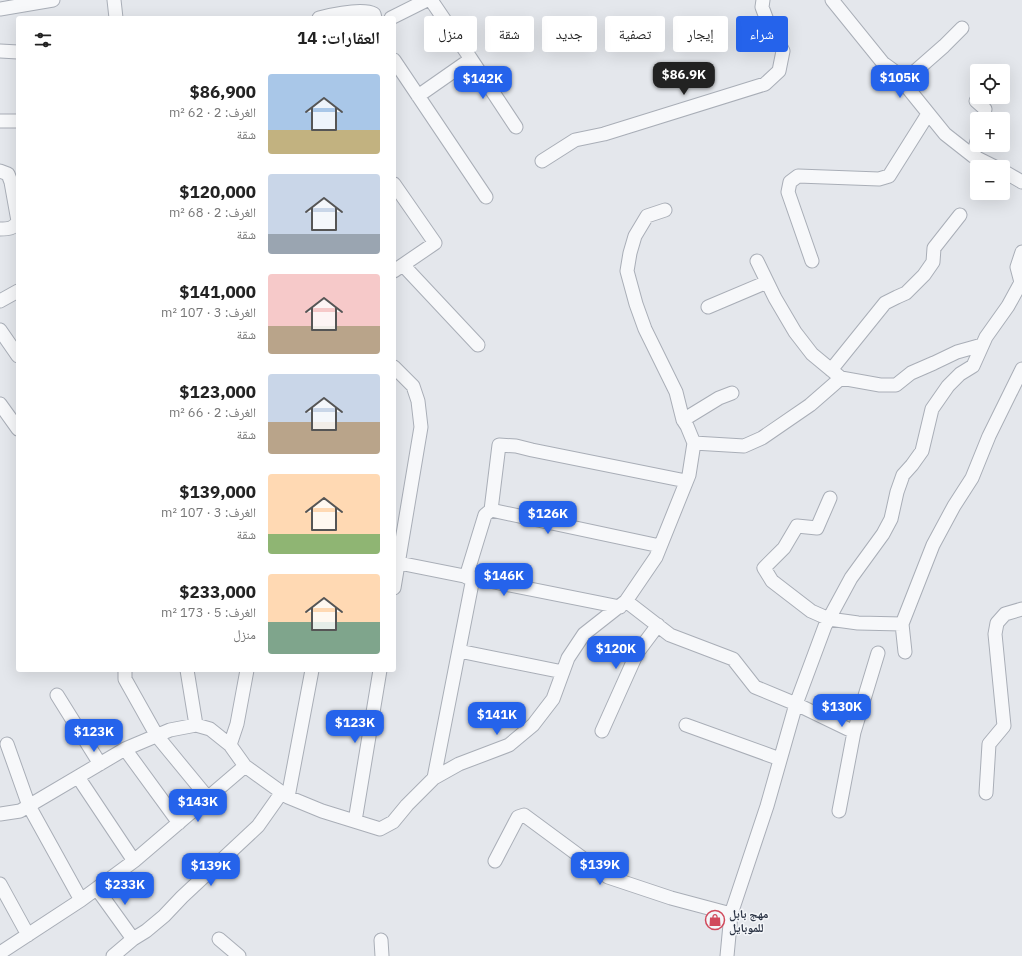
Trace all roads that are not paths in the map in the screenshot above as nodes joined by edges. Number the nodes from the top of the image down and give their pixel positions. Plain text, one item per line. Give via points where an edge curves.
1 (53, 0) edge
2 (114, 0) edge
3 (427, 0) edge
4 (431, 0) edge
5 (763, 0) edge
6 (832, 0) edge
7 (0, 9) edge
8 (116, 16) edge
9 (331, 16) edge
10 (374, 16) edge
11 (395, 16) edge
12 (962, 28) dead end
13 (0, 50) edge
14 (16, 52) edge
15 (471, 60) junction
16 (396, 63) edge
17 (903, 82) junction
18 (418, 96) junction
19 (979, 104) edge
20 (984, 112) edge
21 (928, 114) junction
22 (0, 121) edge
23 (16, 121) edge
24 (516, 128) dead end
25 (974, 152) edge
26 (973, 156) junction
27 (981, 160) edge
28 (542, 161) dead end
29 (0, 171) edge
30 (1010, 175) edge
31 (1022, 182) edge
32 (396, 187) edge
33 (486, 197) dead end
34 (16, 210) edge
35 (665, 210) dead end
36 (960, 214) dead end
37 (16, 225) edge
38 (0, 229) edge
39 (1022, 252) edge
40 (812, 260) dead end
41 (757, 261) dead end
42 (1020, 266) edge
43 (398, 268) edge
44 (767, 282) junction
45 (1021, 285) edge
46 (16, 292) edge
47 (0, 301) edge
48 (708, 307) dead end
49 (0, 330) edge
50 (478, 345) dead end
51 (982, 345) junction
52 (16, 353) edge
53 (396, 369) edge
54 (1022, 369) edge
55 (836, 374) junction
56 (732, 393) dead end
57 (0, 404) edge
58 (683, 420) junction
59 (16, 426) edge
60 (694, 443) junction
61 (686, 481) junction
62 (830, 498) dead end
63 (491, 510) junction
64 (660, 546) junction
65 (396, 562) edge
66 (470, 577) junction
67 (623, 604) junction
68 (1022, 609) edge
69 (829, 619) junction
70 (902, 624) junction
71 (658, 625) junction
72 (459, 651) junction
73 (905, 652) dead end
74 (878, 653) dead end
75 (125, 672) edge
76 (187, 672) edge
77 (247, 672) edge
78 (312, 672) edge
79 (380, 672) edge
80 (563, 672) junction
81 (57, 695) dead end
82 (796, 704) junction
83 (196, 725) junction
84 (686, 725) dead end
85 (602, 731) dead end
86 (854, 732) junction
87 (157, 736) junction
88 (6, 744) dead end
89 (230, 745) junction
90 (125, 749) junction
91 (780, 758) junction
92 (100, 764) junction
93 (245, 766) junction
94 (78, 777) junction
95 (434, 778) junction
96 (986, 793) dead end
97 (285, 795) junction
98 (208, 798) junction
99 (29, 806) junction
100 (839, 811) dead end
101 (0, 814) edge
102 (355, 821) junction
103 (179, 823) junction
104 (134, 861) junction
105 (495, 861) dead end
106 (0, 884) edge
107 (97, 889) junction
108 (81, 900) junction
109 (731, 914) junction
110 (28, 934) junction
111 (133, 939) junction
112 (219, 939) dead end
113 (382, 940) dead end
114 (0, 953) edge
115 (113, 956) edge
116 (239, 956) edge
117 (382, 956) edge
118 (727, 956) edge

1 - 7 street
2 - 8 street
3 - 11 street
4 - 15 street
5 - 28 street via 762,7 768,23 783,51 779,71 765,84 604,134 575,140
6 - 17 street via 883,63
9 - 10 street via 361,11 369,11
12 - 17 street
13 - 14 street
15 - 18 street
15 - 24 street
16 - 18 street
17 - 21 street
18 - 33 street
19 - 20 street via 985,109
21 - 26 street via 945,134
21 - 40 street via 889,176 879,179 798,176 790,182 788,192
22 - 23 street
25 - 26 street
26 - 27 street
29 - 34 street via 8,174
30 - 31 street
32 - 43 street via 435,243
35 - 58 street via 647,216 635,236 628,271 645,329 676,392
36 - 55 street via 934,248 933,262 924,275 906,294 884,303
37 - 38 street via 11,229
39 - 42 street
41 - 44 street
42 - 45 street
43 - 50 street
44 - 48 street
44 - 55 street via 795,332 812,354
45 - 51 street
46 - 47 street
49 - 52 street
51 - 55 street via 957,352 917,371 896,385 880,385
51 - 69 street via 973,366 952,382 932,409 922,451 903,475 891,519 851,578
53 - 65 street via 412,386 418,402 421,427
54 - 70 street via 989,436 972,478 933,545
55 - 60 street via 810,405 762,438 744,446
56 - 58 street
57 - 59 street
58 - 60 street
60 - 61 street
61 - 63 street via 516,446 499,445
61 - 64 street
62 - 69 street via 817,528 797,526 784,548 764,568 772,581 811,611
63 - 64 street
63 - 66 street via 485,515
64 - 67 street via 656,557
65 - 66 street
66 - 67 street
66 - 72 street
67 - 71 street
67 - 80 street via 584,634 568,658
68 - 96 street via 1005,614 997,623 995,634 1004,726 989,744
69 - 70 street via 858,623
69 - 82 street
70 - 73 street
71 - 82 street via 670,635 733,659 755,687
71 - 85 street via 637,653
72 - 80 street
72 - 95 street
74 - 86 street
75 - 87 street via 126,679
76 - 83 street
77 - 89 street via 237,724
78 - 97 street
79 - 102 street
80 - 95 street via 553,699 533,725 509,745 459,764
81 - 92 street
82 - 86 street
82 - 91 street
83 - 87 street via 170,730
83 - 89 street via 210,729
84 - 91 street
86 - 100 street
87 - 90 street
87 - 98 street
88 - 99 street
89 - 93 street
90 - 92 street
90 - 103 street
91 - 109 street
92 - 94 street
93 - 97 street
93 - 98 street
94 - 99 street
94 - 104 street
95 - 102 street via 407,804 393,822 380,829
97 - 102 street via 322,811
97 - 111 street via 258,826 164,916
98 - 103 street
99 - 101 street via 20,811
99 - 108 street
103 - 104 street
104 - 107 street
105 - 109 street via 518,817 524,815 608,876 671,898
106 - 110 street
107 - 108 street
107 - 111 street
108 - 110 street
109 - 118 street
110 - 114 street
111 - 115 street
112 - 116 street
113 - 117 street

